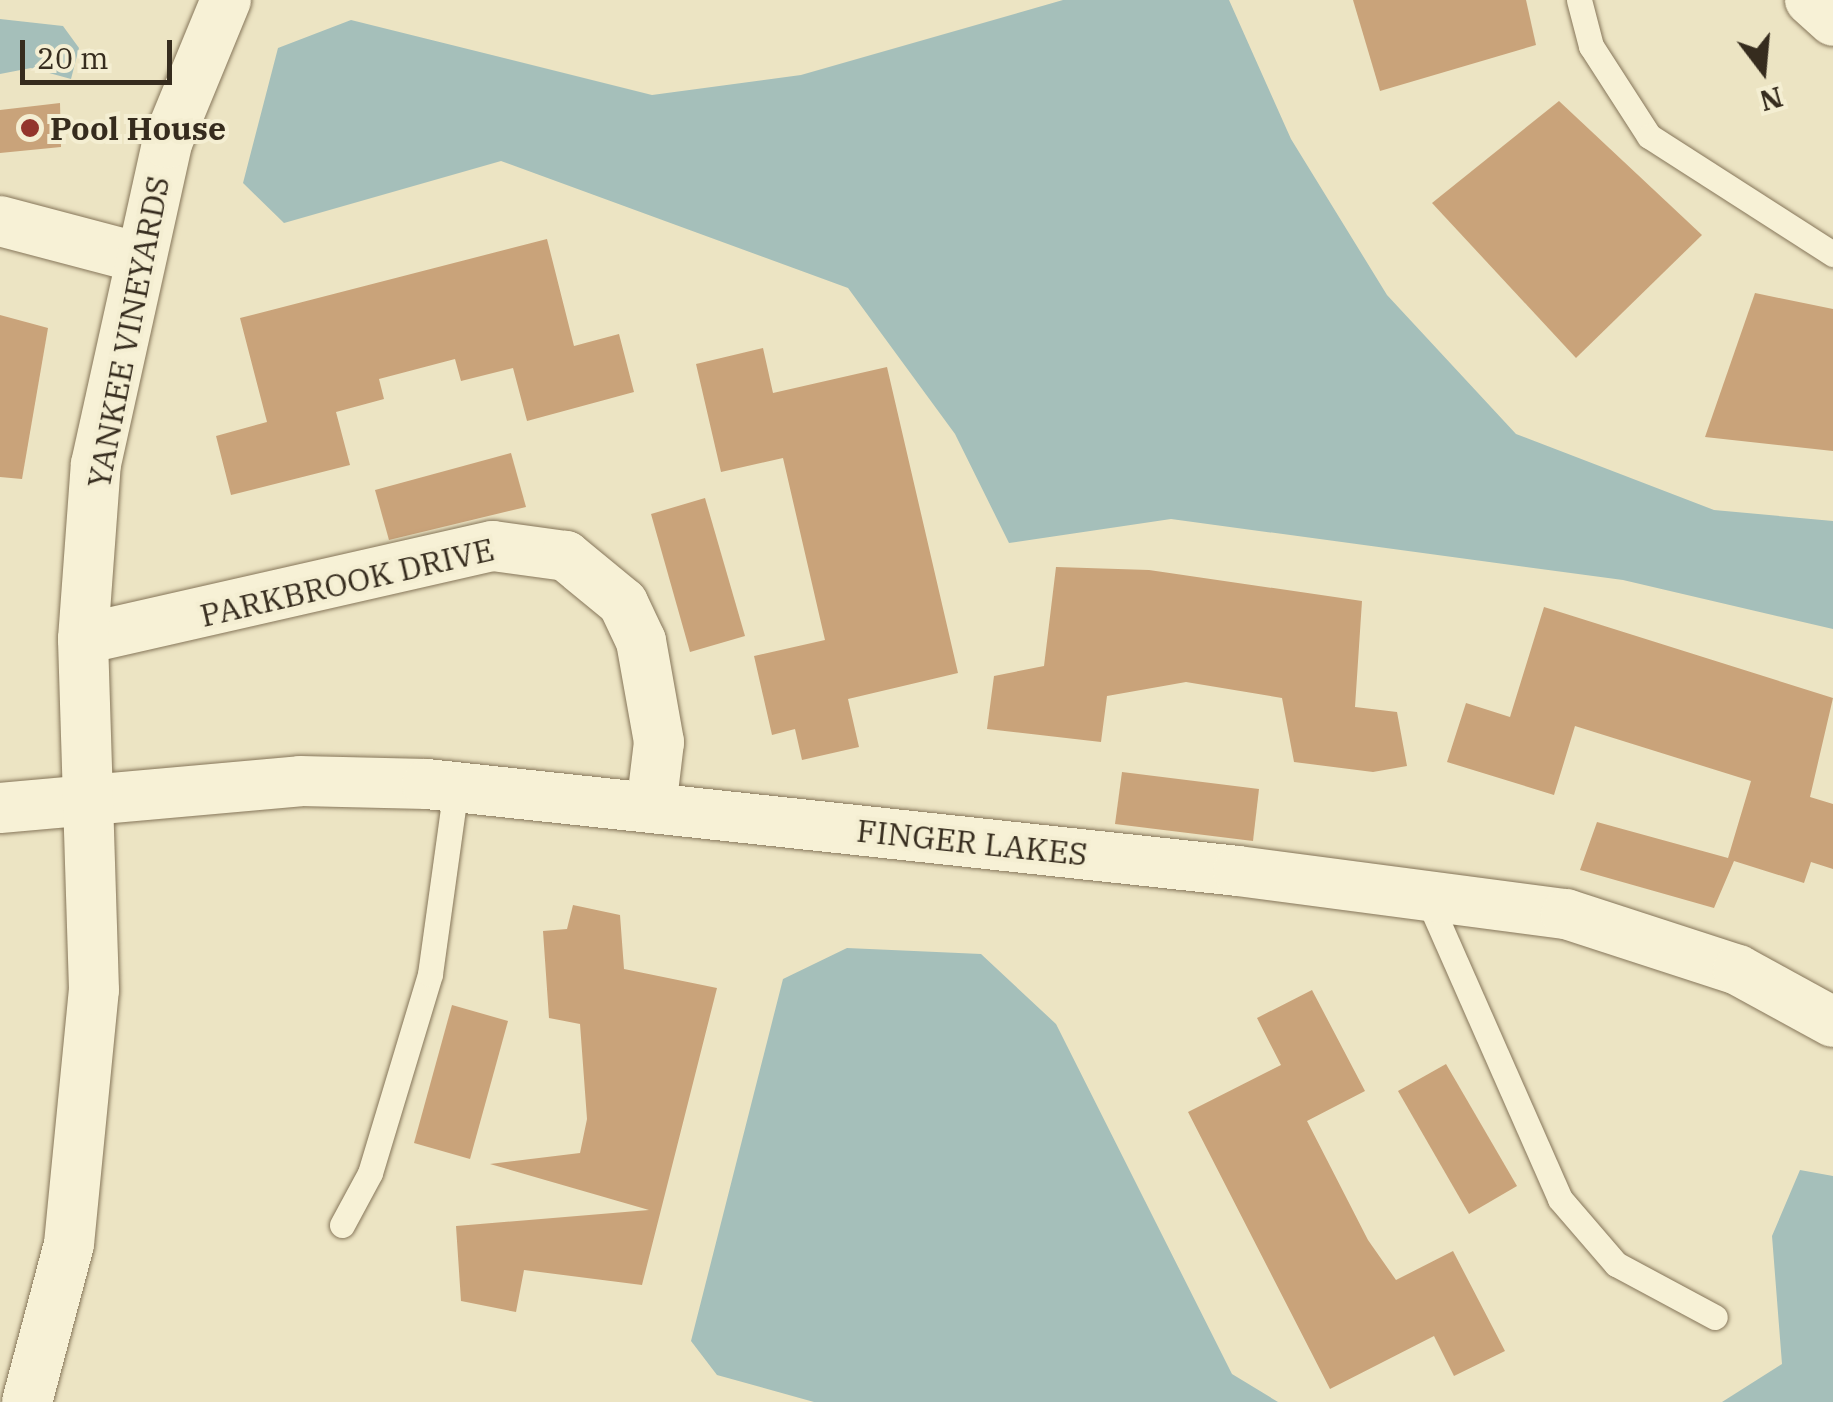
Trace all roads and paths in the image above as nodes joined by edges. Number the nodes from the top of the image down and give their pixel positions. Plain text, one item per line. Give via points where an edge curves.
1 (226, 0) edge
2 (1579, 0) edge
3 (1810, 0) edge
4 (1833, 21) edge
5 (0, 221) edge
6 (1833, 254) edge
7 (136, 258) junction
8 (83, 639) junction
9 (456, 787) junction
10 (87, 796) junction
11 (0, 808) edge
12 (650, 808) junction
13 (1426, 895) junction
14 (1833, 1022) edge
15 (342, 1225) dead end
16 (1715, 1316) dead end
17 (27, 1402) edge

1 - 7 street, YANKEE VINEYARDS via 167,143
2 - 6 lane via 1590,46 1649,136
3 - 4 street
5 - 7 street
7 - 8 street, YANKEE VINEYARDS via 96,464
8 - 10 street, YANKEE VINEYARDS
8 - 12 street, PARKBROOK DRIVE via 493,546 566,556 623,602 641,641 658,742
9 - 10 street, FINGER LAKES via 300,781
9 - 12 street, FINGER LAKES
9 - 15 lane via 430,974 370,1173
10 - 11 street, FINGER LAKES
10 - 17 street, YANKEE VINEYARDS via 94,990 69,1244
12 - 13 street, FINGER LAKES
13 - 14 street, FINGER LAKES via 1566,914 1654,937
13 - 16 lane via 1560,1200 1616,1264

